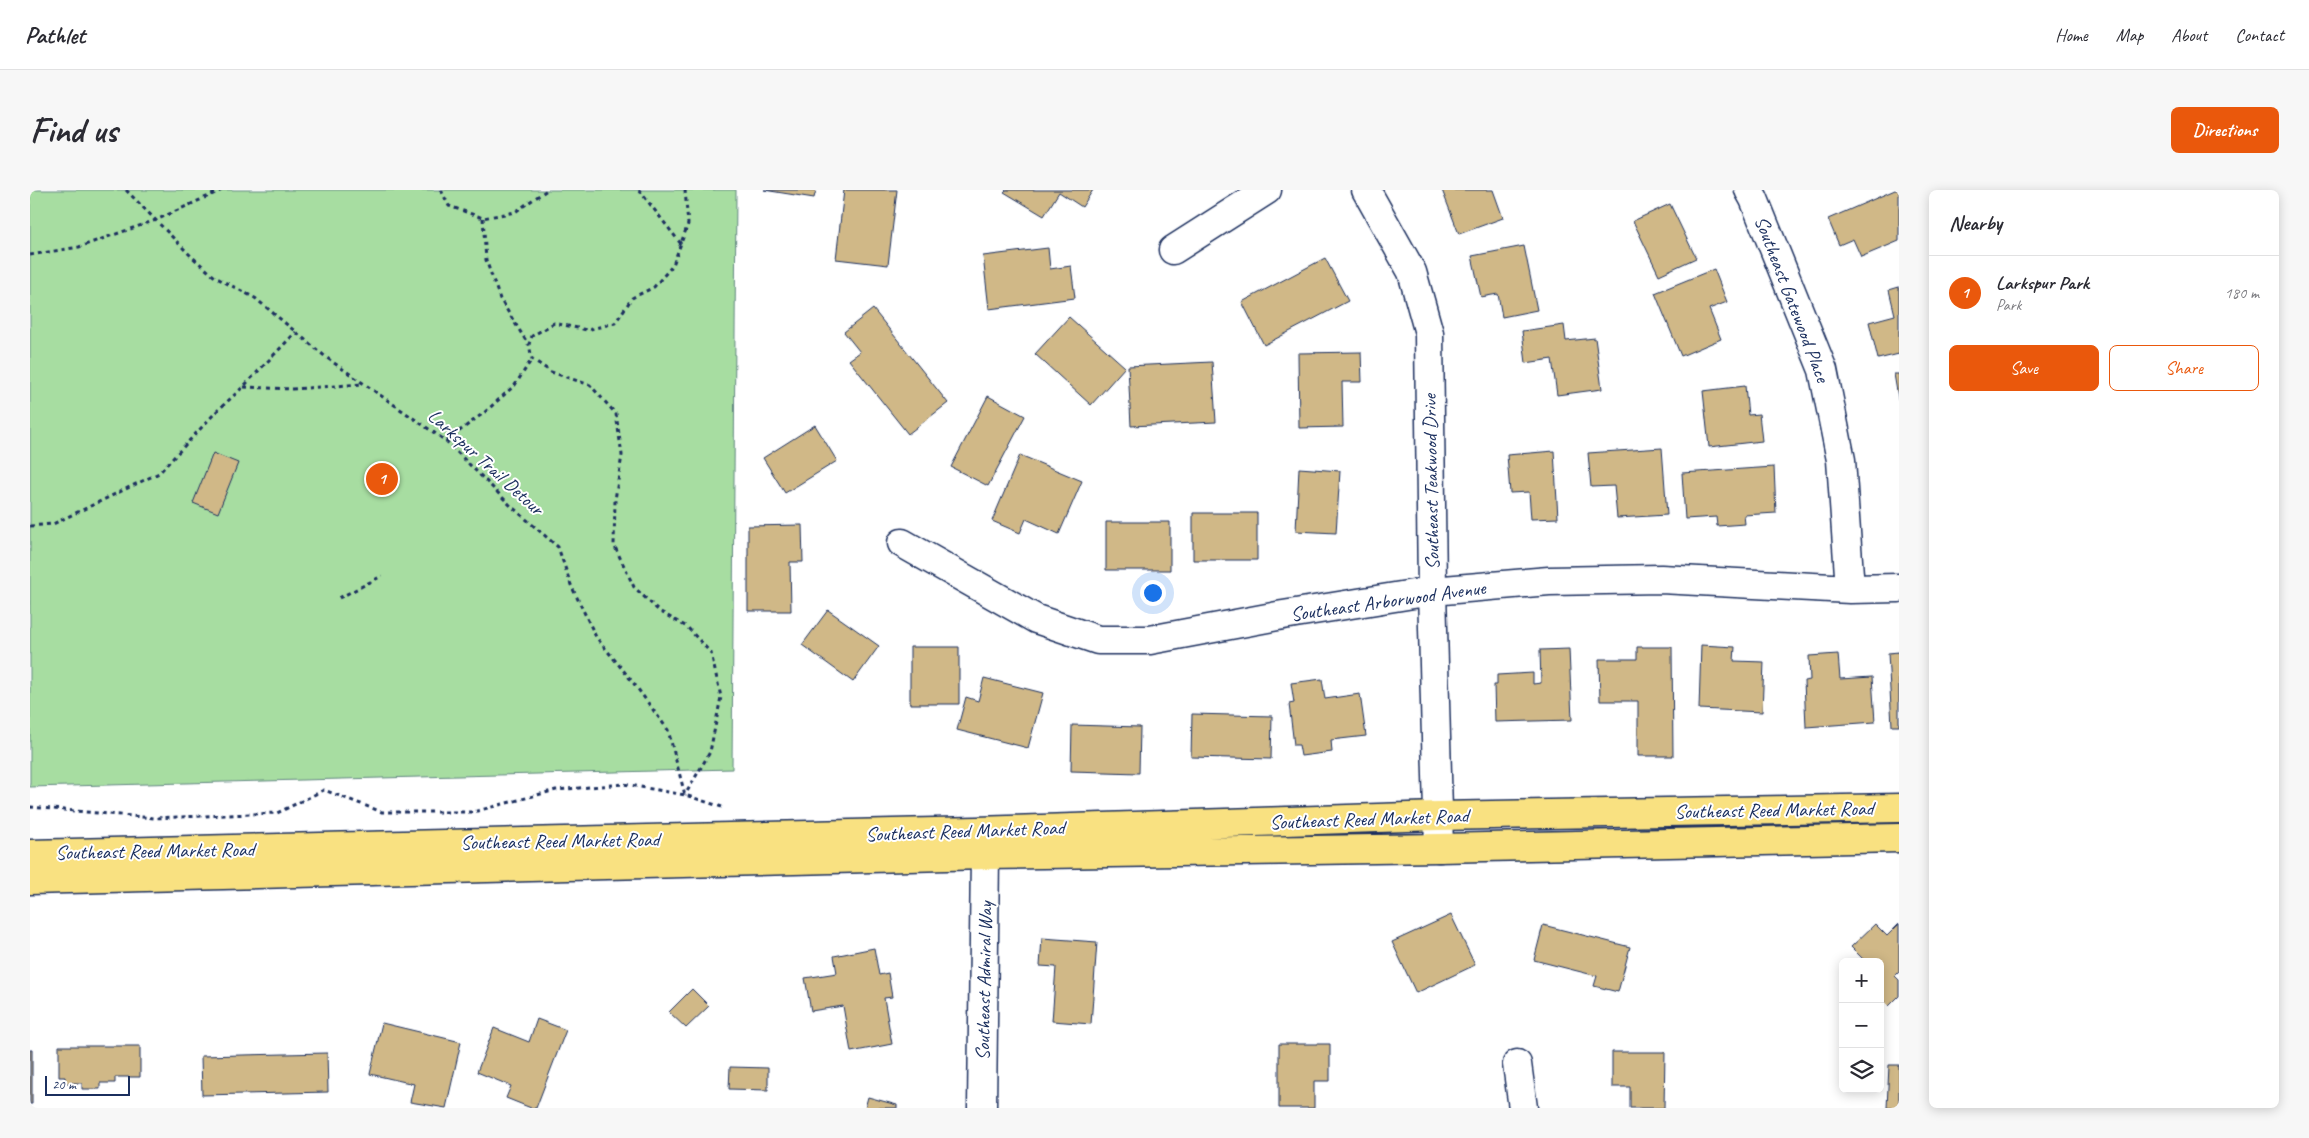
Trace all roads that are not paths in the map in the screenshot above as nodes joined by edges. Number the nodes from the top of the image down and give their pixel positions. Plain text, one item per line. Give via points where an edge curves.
1 (1267, 190) edge
2 (1366, 190) edge
3 (1749, 190) edge
4 (1173, 250) dead end
5 (902, 543) dead end
6 (1899, 588) edge
7 (1850, 589) junction
8 (1432, 591) junction
9 (1899, 808) edge
10 (1438, 816) junction
11 (1899, 838) edge
12 (1439, 848) junction
13 (30, 854) edge
14 (985, 855) junction
15 (30, 880) edge
16 (1517, 1064) dead end
17 (982, 1108) edge
18 (1523, 1108) edge

1 - 4 street
2 - 8 street, Southeast Teakwood Drive via 1412,272 1429,333
3 - 7 street, Southeast Gatewood Place via 1823,370 1841,460
5 - 8 street, Southeast Arborwood Avenue via 1036,619 1098,640 1150,640
6 - 7 street, Southeast Arborwood Avenue
7 - 8 street, Southeast Arborwood Avenue via 1662,579 1549,581
8 - 10 street, Southeast Teakwood Drive
9 - 10 main road, Southeast Reed Market Road
10 - 12 street, Southeast Teakwood Drive
10 - 13 main road, Southeast Reed Market Road via 986,831
11 - 12 main road, Southeast Reed Market Road
12 - 14 main road, Southeast Reed Market Road
14 - 15 main road, Southeast Reed Market Road
14 - 17 street, Southeast Admiral Way
16 - 18 street

